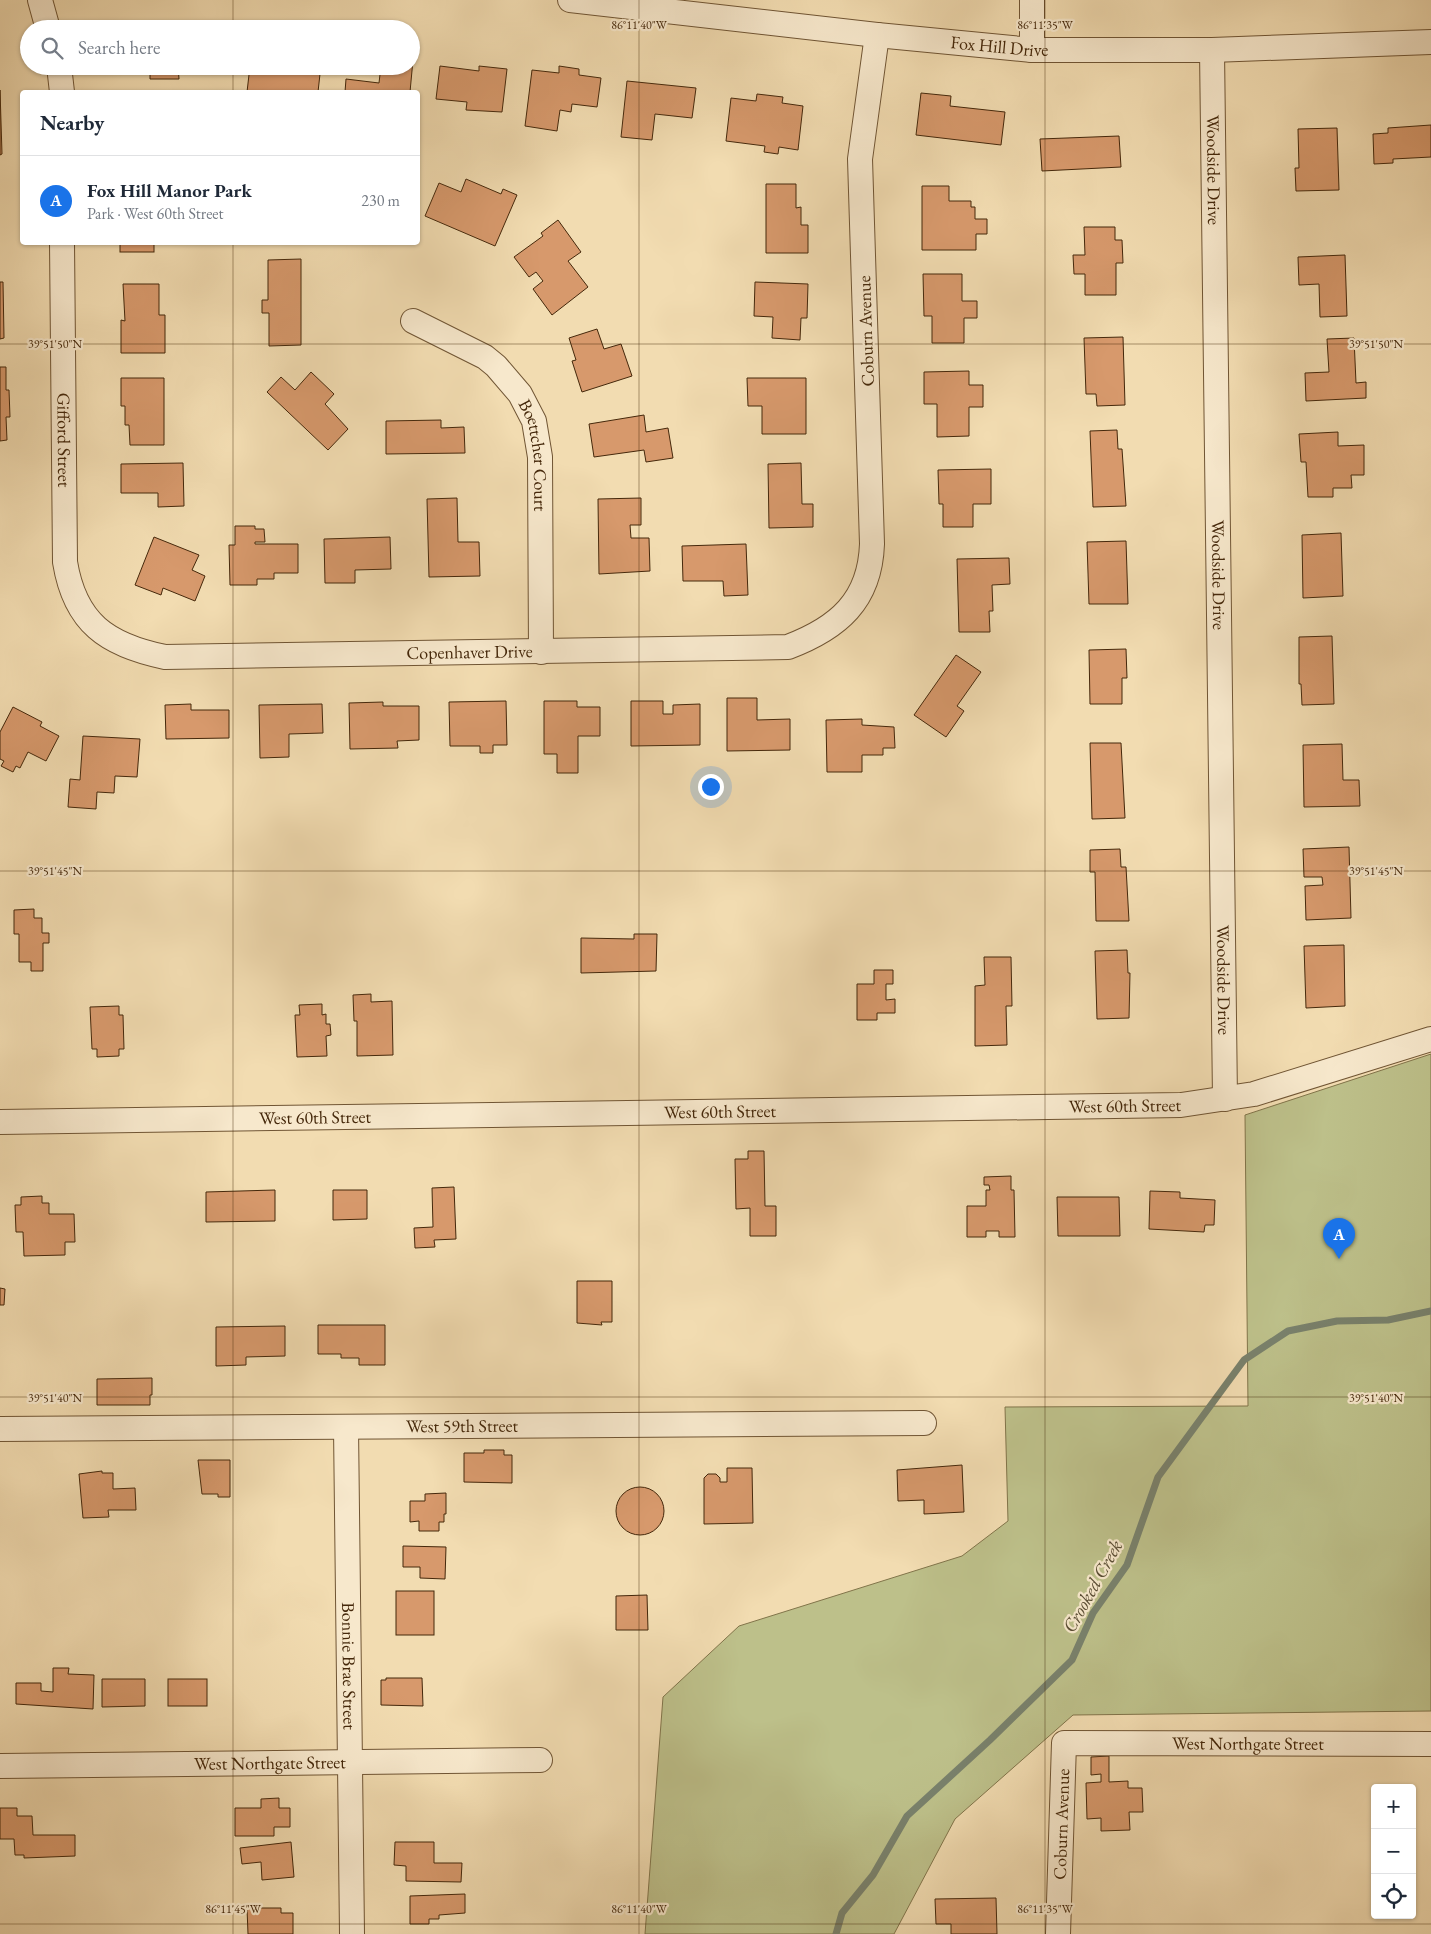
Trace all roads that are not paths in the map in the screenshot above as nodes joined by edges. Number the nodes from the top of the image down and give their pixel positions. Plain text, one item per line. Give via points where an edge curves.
1 (40, 0) edge
2 (570, 0) edge
3 (1032, 0) edge
4 (46, 20) edge
5 (877, 35) junction
6 (1431, 42) edge
7 (1032, 50) junction
8 (1212, 50) junction
9 (60, 75) edge
10 (62, 90) edge
11 (62, 245) edge
12 (413, 321) dead end
13 (841, 619) joint
14 (96, 628) joint
15 (541, 652) junction
16 (1431, 1039) edge
17 (1225, 1099) junction
18 (0, 1122) edge
19 (924, 1423) dead end
20 (346, 1428) junction
21 (0, 1429) edge
22 (1064, 1744) joint
23 (1431, 1744) edge
24 (540, 1760) dead end
25 (350, 1763) junction
26 (0, 1766) edge
27 (352, 1934) edge
28 (1058, 1934) edge

1 - 4 street
2 - 5 street, Fox Hill Drive
3 - 7 street
5 - 7 street, Fox Hill Drive
5 - 13 street, Coburn Avenue via 860,159 872,550 863,586
6 - 8 street, Fox Hill Drive
7 - 8 street, Fox Hill Drive
8 - 17 street, Woodside Drive
9 - 10 street
11 - 14 street, Gifford Street via 65,562 75,598
12 - 15 street, Boettcher Court via 485,357 496,366 520,394 534,421 540,457
13 - 15 street, Copenhaver Drive via 811,639 788,647
14 - 15 street, Copenhaver Drive via 137,652 165,657
16 - 17 street, West 60th Street via 1277,1088
17 - 18 street, West 60th Street via 1181,1106
19 - 20 street, West 59th Street
20 - 21 street, West 59th Street
20 - 25 street, Bonnie Brae Street
22 - 23 street, West Northgate Street
22 - 28 street, Coburn Avenue
24 - 25 street, West Northgate Street
25 - 26 street, West Northgate Street
25 - 27 street, Bonnie Brae Street

